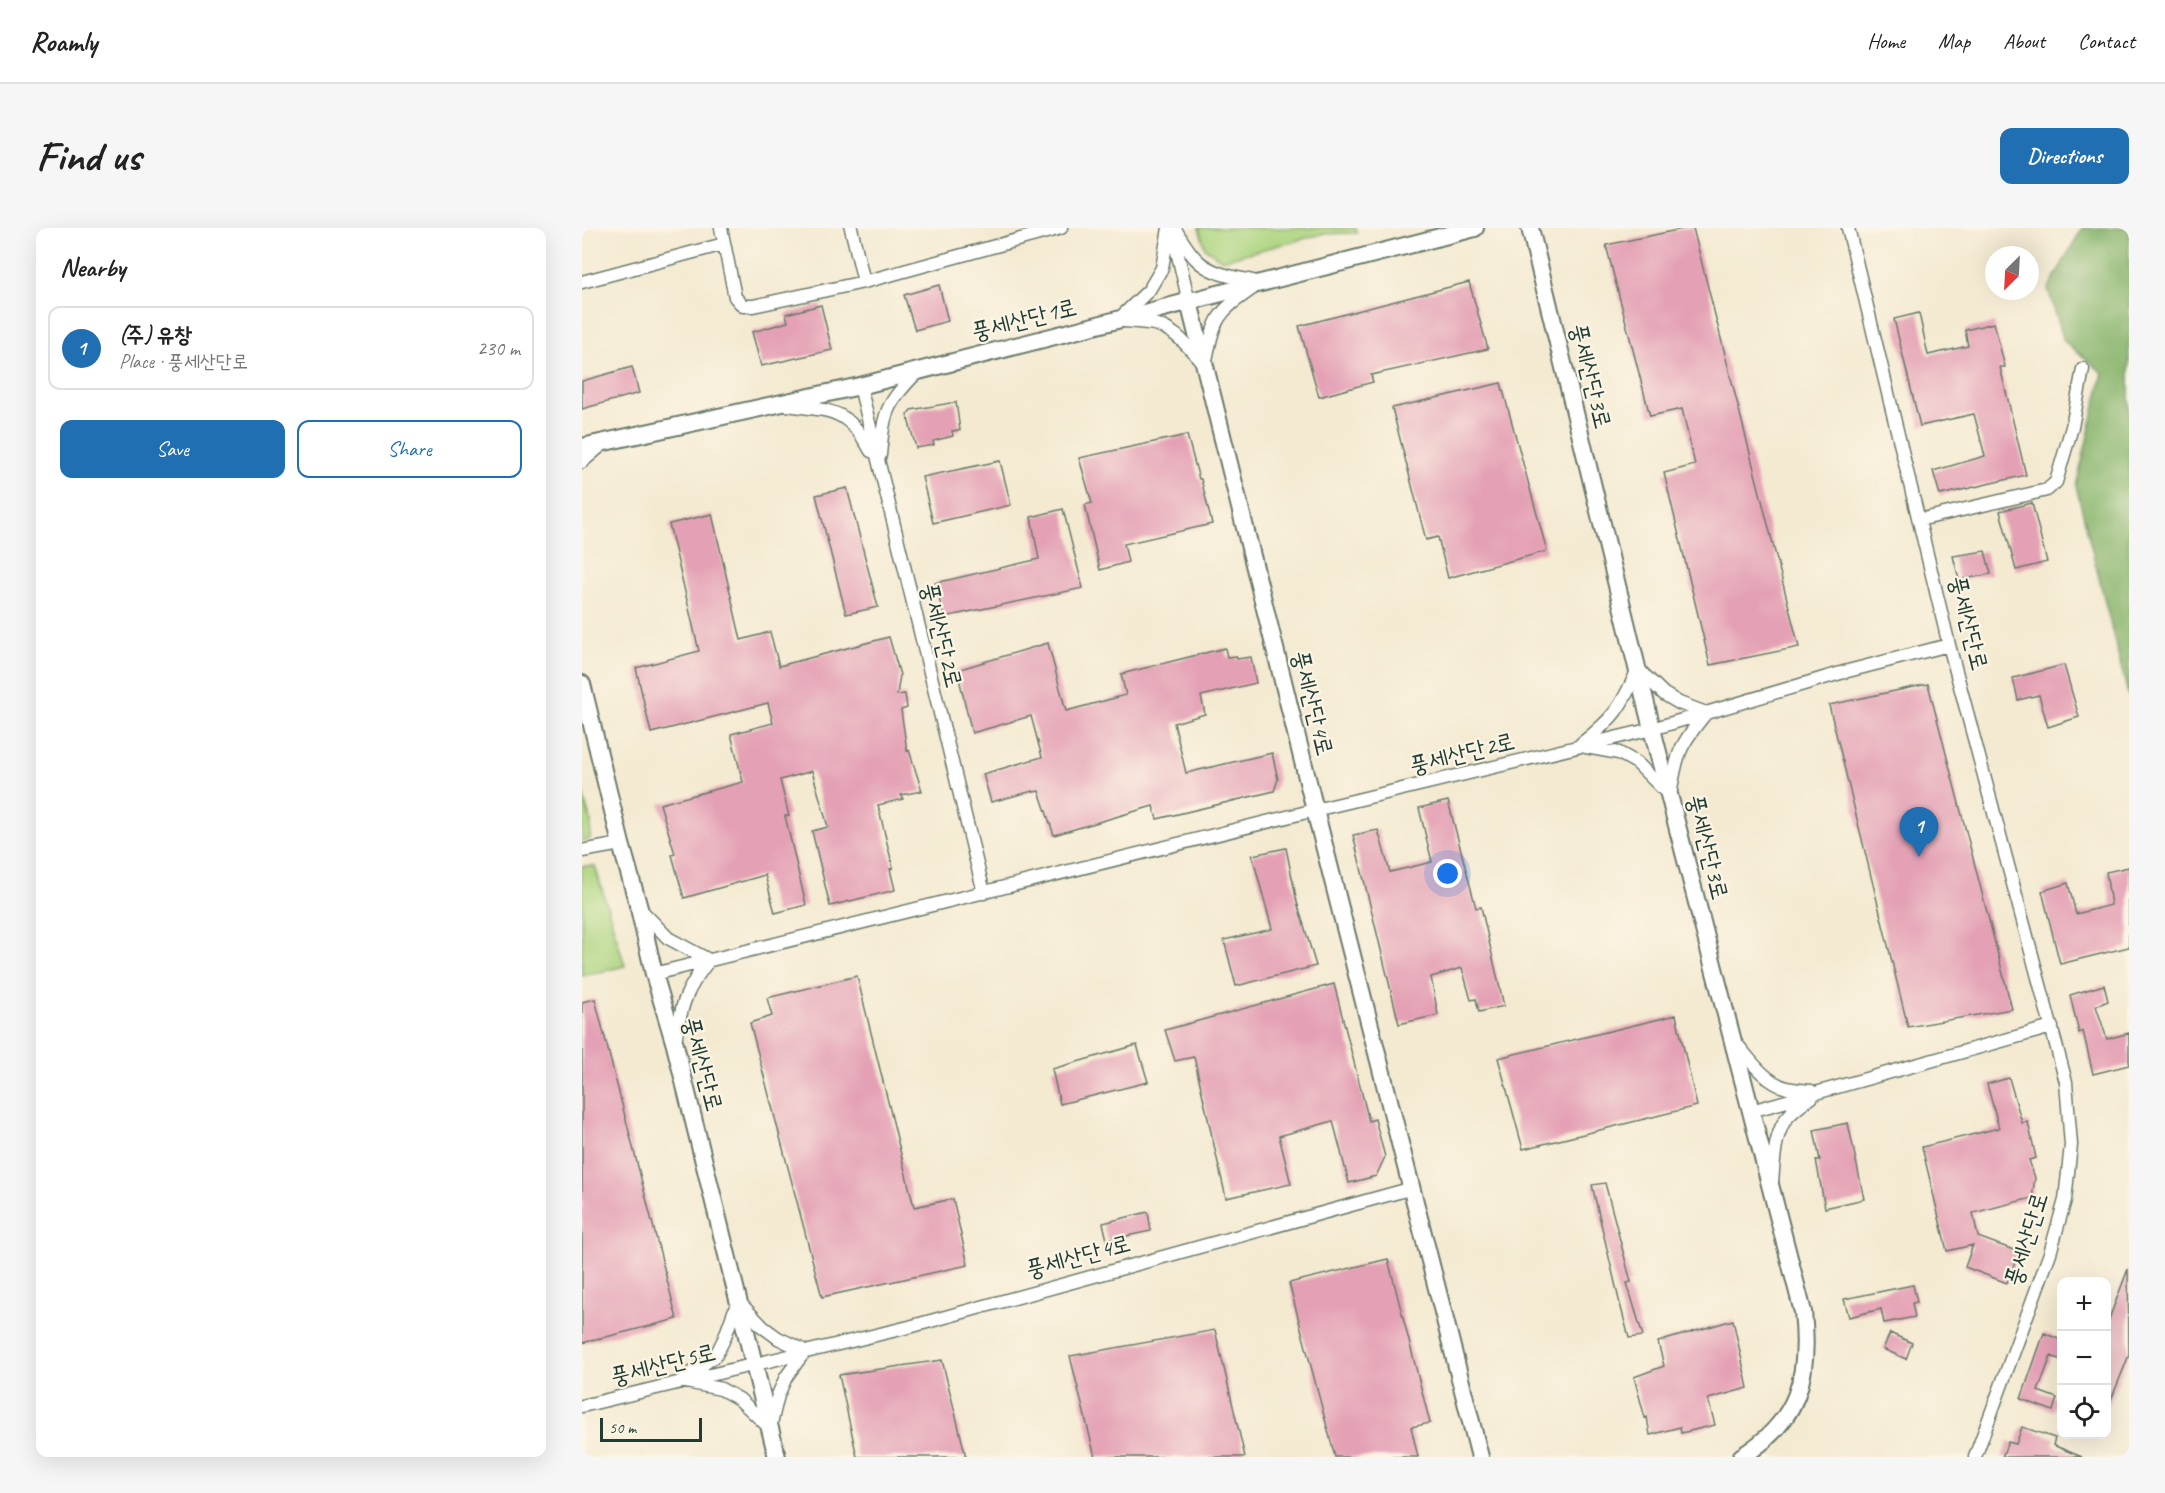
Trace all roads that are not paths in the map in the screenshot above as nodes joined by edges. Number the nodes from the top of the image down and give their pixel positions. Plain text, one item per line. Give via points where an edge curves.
1 (721, 228) edge
2 (851, 228) edge
3 (1062, 228) edge
4 (1172, 228) edge
5 (1475, 228) edge
6 (1530, 228) edge
7 (1848, 228) edge
8 (724, 244) junction
9 (582, 282) edge
10 (864, 282) junction
11 (1261, 283) junction
12 (1189, 302) junction
13 (1117, 320) junction
14 (1205, 364) junction
15 (2083, 369) dead end
16 (917, 372) junction
17 (860, 386) junction
18 (778, 404) junction
19 (582, 439) edge
20 (605, 442) junction
21 (582, 447) edge
22 (582, 462) edge
23 (879, 465) junction
24 (1919, 520) junction
25 (1949, 645) junction
26 (1638, 669) junction
27 (582, 684) edge
28 (1706, 713) junction
29 (1652, 729) junction
30 (1578, 746) junction
31 (1670, 796) junction
32 (1315, 810) junction
33 (621, 844) junction
34 (582, 851) edge
35 (984, 893) junction
36 (639, 908) junction
37 (709, 960) junction
38 (654, 974) junction
39 (2052, 1027) junction
40 (1733, 1039) junction
41 (675, 1045) junction
42 (1819, 1092) junction
43 (1751, 1111) junction
44 (1413, 1188) junction
45 (1772, 1190) junction
46 (738, 1300) junction
47 (805, 1351) junction
48 (754, 1363) junction
49 (681, 1382) junction
50 (582, 1406) edge
51 (770, 1428) junction
52 (777, 1457) edge
53 (1480, 1457) edge
54 (1741, 1457) edge
55 (1975, 1457) edge

1 - 8 street
2 - 10 street
3 - 10 street
4 - 11 street via 1207,267
4 - 12 street, 풍세산단4로
4 - 13 street via 1162,268 1149,290
5 - 11 street, 풍세산단1로
6 - 26 street, 풍세산단3로
7 - 24 street, 풍세산단로
8 - 9 street
8 - 10 street via 735,297 743,306 765,305
11 - 12 street, 풍세산단1로
11 - 14 street via 1217,318
12 - 13 street, 풍세산단1로
12 - 14 street, 풍세산단4로
13 - 14 street via 1154,324 1170,331
13 - 16 street, 풍세산단1로
14 - 32 street, 풍세산단4로
15 - 24 street via 2056,482 2047,490
16 - 17 street, 풍세산단1로
16 - 23 street via 887,407
17 - 18 street, 풍세산단1로
17 - 23 street, 풍세산단2로
18 - 20 street, 풍세산단1로
18 - 23 street via 834,411 860,432
19 - 20 street
20 - 21 street, 풍세산단1로
20 - 22 street
23 - 35 street, 풍세산단2로
24 - 25 street, 풍세산단로
25 - 28 street, 풍세산단2로
25 - 39 street, 풍세산단로
26 - 28 street via 1664,694
26 - 29 street, 풍세산단3로
26 - 30 street via 1620,708 1606,725
27 - 33 street, 풍세산단로
28 - 29 street, 풍세산단2로
28 - 31 street via 1677,754
29 - 30 street, 풍세산단2로
29 - 31 street, 풍세산단3로
30 - 31 street via 1619,753 1637,764
30 - 32 street, 풍세산단2로
31 - 40 street, 풍세산단3로
32 - 35 street, 풍세산단2로
32 - 44 street, 풍세산단4로
33 - 34 street
33 - 36 street, 풍세산단로
35 - 37 street, 풍세산단2로
36 - 37 street via 668,938
36 - 38 street, 풍세산단로
37 - 38 street, 풍세산단2로
37 - 41 street via 687,992
38 - 41 street, 풍세산단로
39 - 42 street
39 - 55 street, 풍세산단로 via 2066,1082 2071,1134 2064,1200 2050,1253
40 - 42 street via 1773,1082
40 - 43 street, 풍세산단3로
41 - 46 street, 풍세산단로
42 - 43 street
42 - 45 street via 1784,1122 1777,1143
43 - 45 street, 풍세산단3로
44 - 47 street, 풍세산단4로 via 909,1327
44 - 53 street, 풍세산단4로
45 - 54 street, 풍세산단3로 via 1803,1312 1804,1371 1798,1395 1781,1424
46 - 47 street via 770,1333
46 - 48 street, 풍세산단로
46 - 49 street via 716,1355
47 - 48 street, 풍세산단4로
47 - 51 street via 786,1377
48 - 49 street, 풍세산단5로
48 - 51 street, 풍세산단로
49 - 50 street, 풍세산단5로
49 - 51 street via 721,1389 739,1399
51 - 52 street, 풍세산단로

